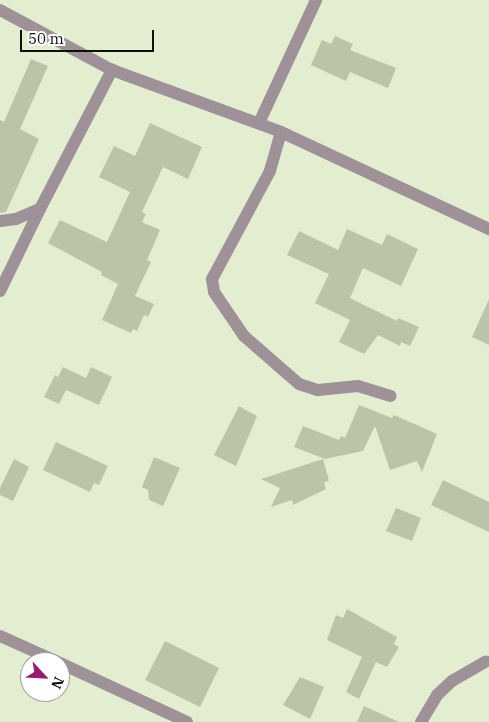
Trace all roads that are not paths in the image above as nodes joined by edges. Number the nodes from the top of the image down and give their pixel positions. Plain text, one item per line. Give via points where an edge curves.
1 (316, 0) edge
2 (0, 10) edge
3 (112, 70) junction
4 (259, 124) junction
5 (280, 132) junction
6 (40, 208) junction
7 (0, 221) edge
8 (489, 229) edge
9 (0, 292) edge
10 (391, 396) dead end
11 (0, 636) edge
12 (36, 652) edge
13 (486, 661) dead end
14 (70, 667) edge
15 (187, 722) edge
16 (421, 722) edge

1 - 4 street
2 - 3 street
3 - 4 street
3 - 6 street
4 - 5 street
5 - 8 street
5 - 10 street via 270,171 212,279 214,292 244,336 299,384 318,390 358,386
6 - 7 street via 16,219
6 - 9 street
11 - 12 street
13 - 16 street via 452,681 437,695
14 - 15 street

